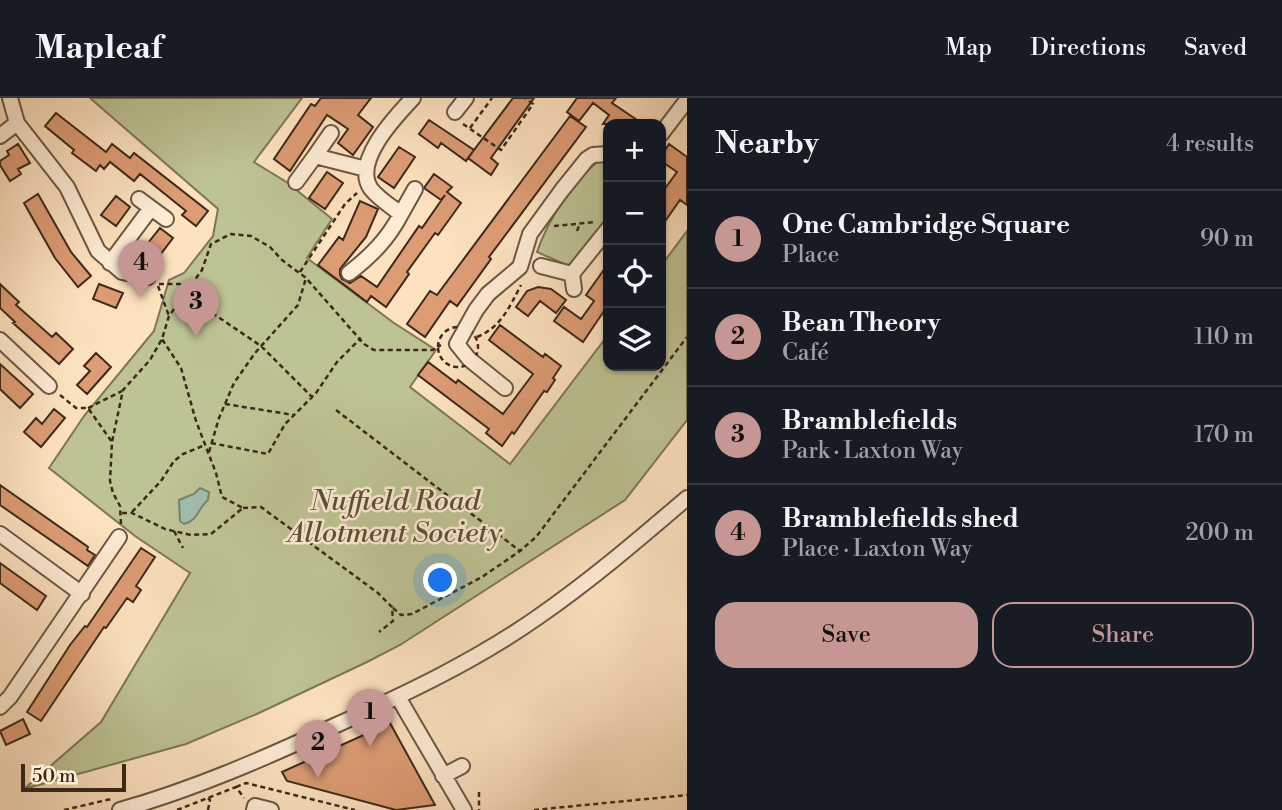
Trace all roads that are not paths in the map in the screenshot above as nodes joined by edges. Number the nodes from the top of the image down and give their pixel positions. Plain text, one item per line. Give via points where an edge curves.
1 (10, 98) edge
2 (412, 98) edge
3 (466, 98) edge
4 (687, 100) edge
5 (458, 117) road end
6 (17, 123) junction
7 (666, 127) edge
8 (331, 133) dead end
9 (0, 136) edge
10 (603, 153) edge
11 (315, 156) junction
12 (366, 169) junction
13 (296, 182) dead end
14 (415, 189) dead end
15 (401, 214) junction
16 (166, 219) dead end
17 (603, 231) edge
18 (110, 263) junction
19 (541, 266) road end
20 (349, 273) dead end
21 (148, 277) dead end
22 (0, 340) edge
23 (457, 344) junction
24 (441, 345) road end
25 (49, 387) road end
26 (505, 388) dead end
27 (687, 498) edge
28 (0, 534) edge
29 (119, 537) road end
30 (82, 594) junction
31 (398, 697) junction
32 (0, 707) edge
33 (462, 766) dead end
34 (443, 776) junction
35 (117, 804) edge
36 (255, 808) edge
37 (271, 810) edge
38 (464, 810) edge

1 - 6 street
2 - 12 street via 373,149
3 - 5 street
4 - 7 street
6 - 9 street
6 - 18 street via 68,187 98,251
8 - 11 street
10 - 23 street via 587,159 541,218 530,234 520,267 488,294
11 - 12 street
11 - 13 street
12 - 15 street via 369,185
14 - 15 street
15 - 20 street via 381,246
16 - 18 street via 145,203
17 - 19 street via 573,282
18 - 21 street via 122,272
22 - 25 street
23 - 24 street
23 - 26 street
27 - 31 street via 602,571 537,618
28 - 30 street
29 - 30 street
30 - 32 street
31 - 34 street
31 - 35 street via 173,795
33 - 34 street
34 - 38 street
36 - 37 street

